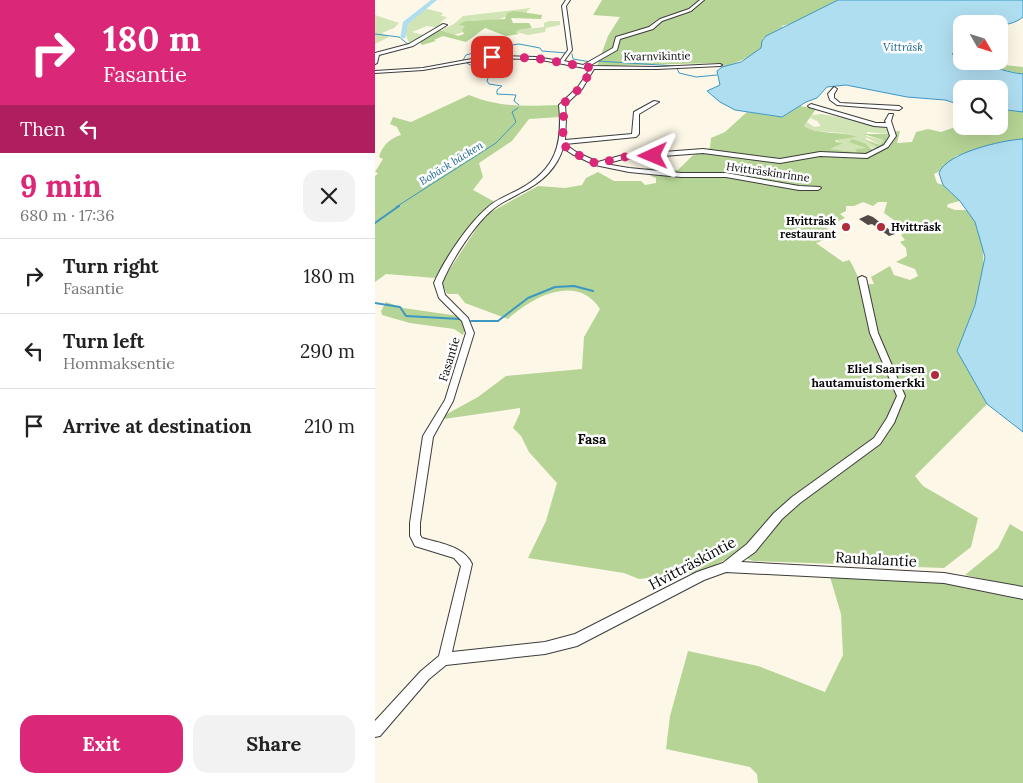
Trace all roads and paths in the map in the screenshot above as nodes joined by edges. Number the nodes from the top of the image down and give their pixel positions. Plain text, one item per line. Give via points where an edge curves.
1 (568, 0) edge
2 (702, 0) edge
3 (445, 25) dead end
4 (477, 40) dead end
5 (491, 57) junction
6 (561, 62) junction
7 (375, 63) edge
8 (720, 65) dead end
9 (589, 67) junction
10 (375, 72) edge
11 (834, 90) dead end
12 (656, 102) dead end
13 (811, 106) dead end
14 (899, 108) dead end
15 (891, 115) dead end
16 (890, 125) junction
17 (563, 143) junction
18 (574, 153) junction
19 (560, 155) junction
20 (597, 164) junction
21 (818, 188) dead end
22 (862, 278) dead end
23 (726, 566) junction
24 (1023, 593) edge
25 (444, 659) junction
26 (375, 731) edge

1 - 6 street via 564,6 570,50
2 - 9 street via 690,10 661,20 651,28 618,38 615,49
3 - 7 street via 411,45 377,54
4 - 5 street via 488,45
5 - 6 street, Kvarnvikintie
5 - 10 street, Kvarnvikintie via 423,69
6 - 9 street, Kvarnvikintie
8 - 9 street, Kvarnvikintie
9 - 17 street via 580,88 562,105
11 - 14 street via 832,99 839,104
12 - 17 street via 636,113 636,134 633,136
13 - 16 street via 876,125
15 - 16 street
16 - 20 street via 893,136 886,146 867,156 820,154 780,161 703,151 623,157
17 - 18 street, Hvitträskinrinne
17 - 19 street
18 - 19 street
18 - 20 street, Hvitträskinrinne
19 - 25 street, Fasantie via 535,181 485,212 438,283 442,296 465,320 470,333 449,401 428,436 415,523 415,536 419,542 457,554 467,564
20 - 21 street, Hvitträskinrinne via 681,175 726,175 799,188
22 - 23 street, Hvitträskintie via 874,333 901,396 899,404 877,441 796,500 751,548
23 - 24 street, Rauhalantie via 944,578
23 - 25 street, Hvitträskintie via 577,640 545,648
25 - 26 street via 425,674

